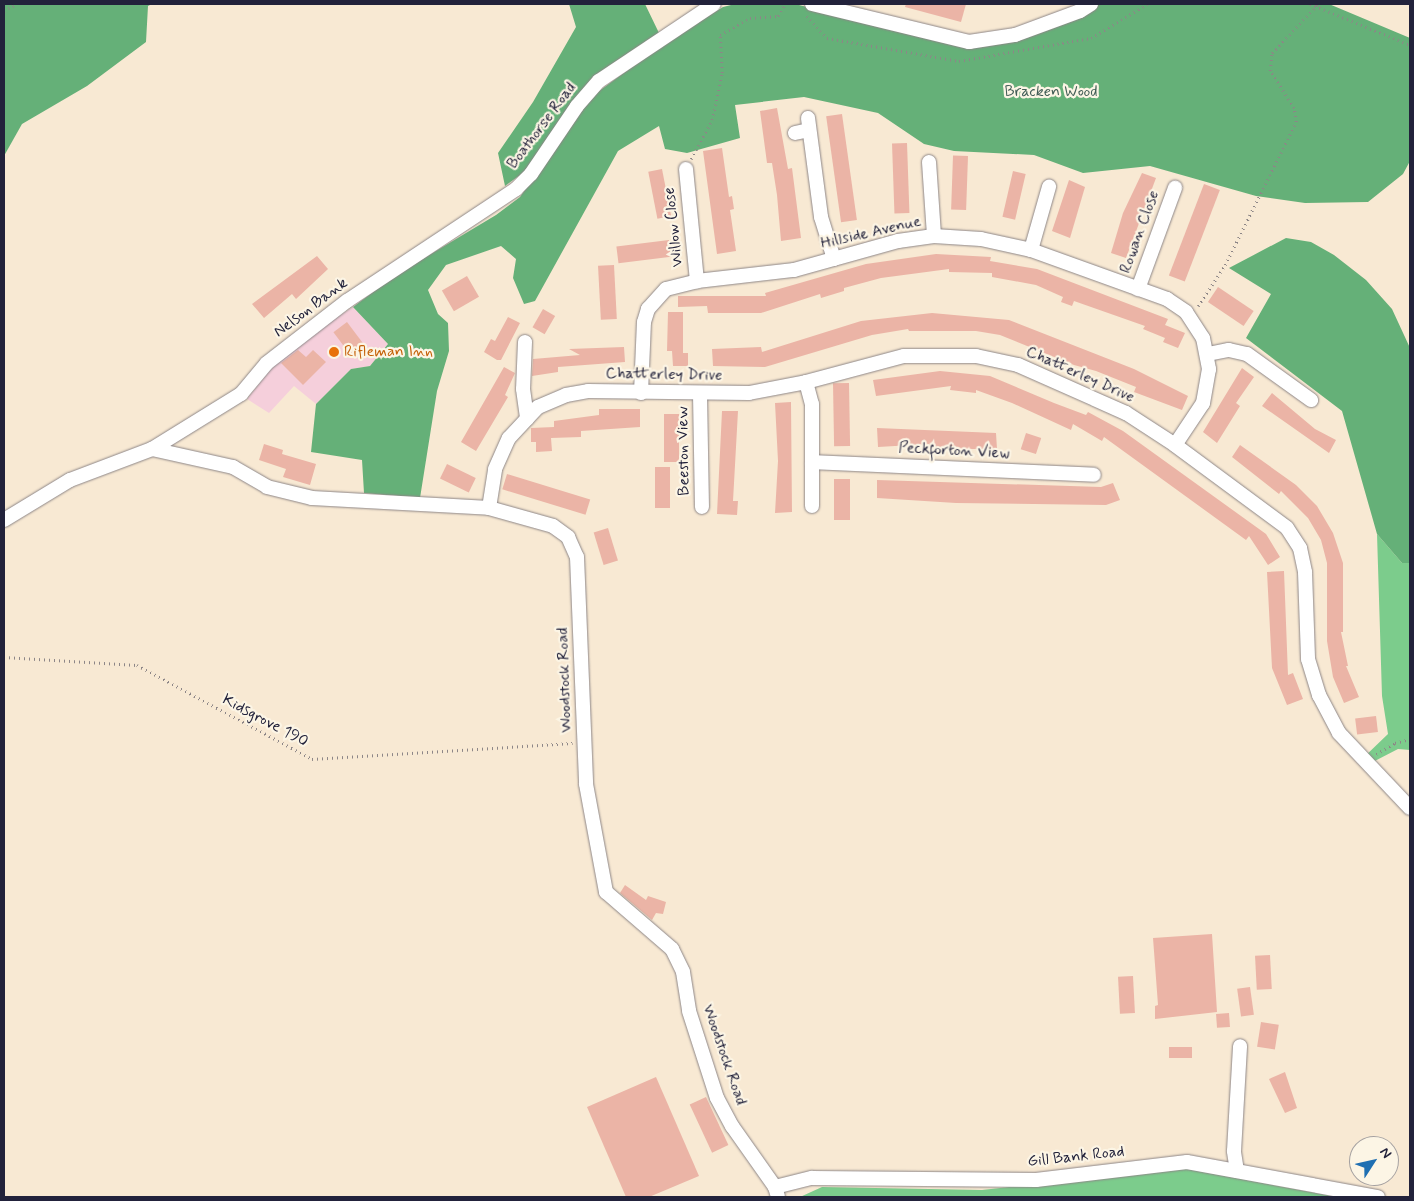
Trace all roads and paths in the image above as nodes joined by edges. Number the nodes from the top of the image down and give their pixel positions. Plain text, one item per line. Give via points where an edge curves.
1 (16, 4) edge
2 (714, 4) edge
3 (784, 4) edge
4 (812, 4) edge
5 (1091, 4) edge
6 (1310, 4) edge
7 (1318, 5) edge
8 (4, 11) edge
9 (1410, 45) edge
10 (795, 133) dead end
11 (928, 162) dead end
12 (686, 169) joint
13 (1049, 187) dead end
14 (1175, 188) dead end
15 (498, 203) joint
16 (934, 236) junction
17 (1031, 250) junction
18 (834, 259) junction
19 (697, 281) junction
20 (1138, 289) junction
21 (1191, 318) junction
22 (525, 342) dead end
23 (1208, 354) junction
24 (806, 382) junction
25 (641, 393) junction
26 (700, 394) junction
27 (1310, 400) dead end
28 (527, 419) junction
29 (1175, 445) junction
30 (152, 449) junction
31 (812, 462) junction
32 (1094, 475) dead end
33 (812, 506) dead end
34 (702, 507) dead end
35 (488, 508) junction
36 (4, 520) edge
37 (4, 657) edge
38 (1410, 739) edge
39 (585, 743) junction
40 (1365, 762) junction
41 (1410, 808) edge
42 (1240, 1046) dead end
43 (1237, 1171) junction
44 (777, 1192) edge
45 (1378, 1197) edge

1 - 8 path
2 - 15 street, Boathorse Road via 599,81 577,106 531,174
3 - 12 path via 778,16 750,18 720,35 722,72 712,120
4 - 5 street via 969,42 1015,35
6 - 7 path
7 - 9 path
7 - 21 path via 1272,53 1270,71 1294,108 1296,122 1225,265
10 - 18 street via 809,124 821,218
11 - 16 street
12 - 19 street, Willow Close
13 - 17 street
14 - 20 street, Rowan Close
15 - 30 street, Nelson Bank via 347,301 267,363 241,394
16 - 17 street, Hillside Avenue via 981,238
16 - 18 street, Hillside Avenue via 898,241
17 - 20 street, Hillside Avenue
18 - 19 street, Hillside Avenue via 765,275
19 - 25 street, Hillside Avenue via 666,290 648,309 644,322
20 - 21 street, Hillside Avenue via 1167,299
21 - 23 street, Hillside Avenue
22 - 28 street via 523,389
23 - 27 street via 1229,350 1247,354
23 - 29 street, Hillside Avenue via 1208,386 1203,403
24 - 26 street, Chatterley Drive via 750,393
24 - 29 street, Chatterley Drive via 904,356 976,356 1018,365 1076,390 1126,413
24 - 31 street via 812,404
25 - 26 street, Chatterley Drive
25 - 28 street, Chatterley Drive via 566,395 538,408
26 - 34 street, Beeston View
28 - 35 street, Chatterley Drive via 508,438 495,469
29 - 40 street, Chatterley Drive via 1272,515 1287,528 1300,548 1309,617 1308,659 1328,715
30 - 35 street, Woodstock Road via 233,467 267,487 312,498
30 - 36 street, Nelson Bank via 70,480
31 - 32 street, Peckforton View
31 - 33 street
35 - 39 street, Woodstock Road via 553,526 568,537 577,557
37 - 39 path, Kidsgrove 190 via 137,665 312,759
38 - 40 path via 1387,746
39 - 44 street, Woodstock Road via 586,784 606,892 672,949 683,972 689,1011 717,1098
40 - 41 street, Chatterley Drive
42 - 43 street via 1234,1151
43 - 44 street, Gill Bank Road via 1187,1162 1036,1180 812,1178
43 - 45 street, Gill Bank Road

